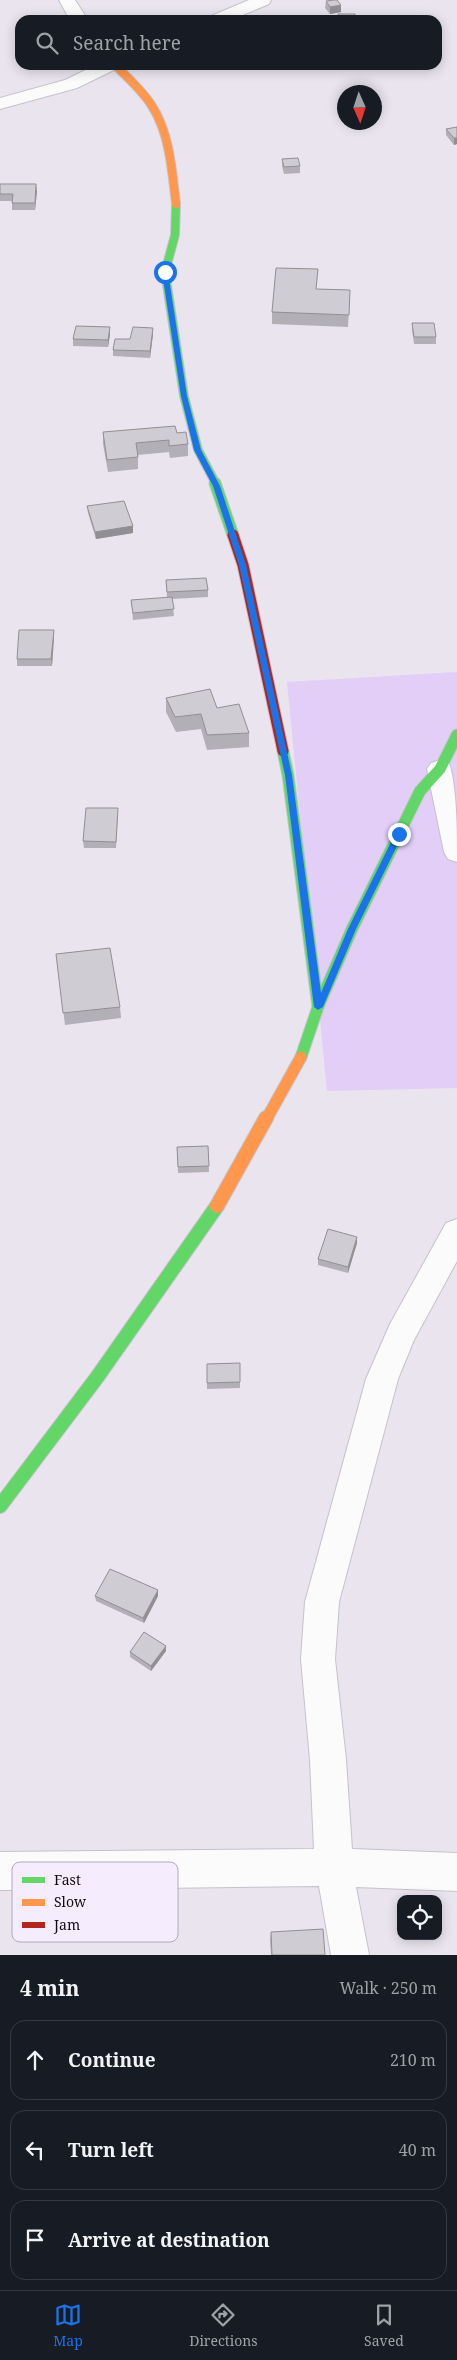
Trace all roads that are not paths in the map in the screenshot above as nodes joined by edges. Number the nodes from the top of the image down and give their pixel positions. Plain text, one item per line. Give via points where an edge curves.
1 (67, 0) edge
2 (263, 0) edge
3 (76, 15) edge
4 (228, 15) edge
5 (100, 70) edge
6 (120, 70) edge
7 (0, 104) edge
8 (457, 735) edge
9 (440, 769) junction
10 (457, 852) edge
11 (318, 1007) junction
12 (457, 1232) edge
13 (0, 1506) edge
14 (334, 1867) junction
15 (178, 1869) edge
16 (457, 1872) edge
17 (350, 1955) edge

1 - 3 street
2 - 4 street
5 - 7 street via 71,84
6 - 11 street via 159,118 166,141 176,204 175,234 165,272 184,396 198,450 216,486 243,565 258,633 288,775
8 - 9 street
9 - 10 street
9 - 11 street via 420,791 352,929
11 - 13 street via 300,1065 208,1221 98,1376
12 - 14 street via 400,1334 382,1379 322,1602 318,1659
14 - 15 street
14 - 16 street
14 - 17 street

